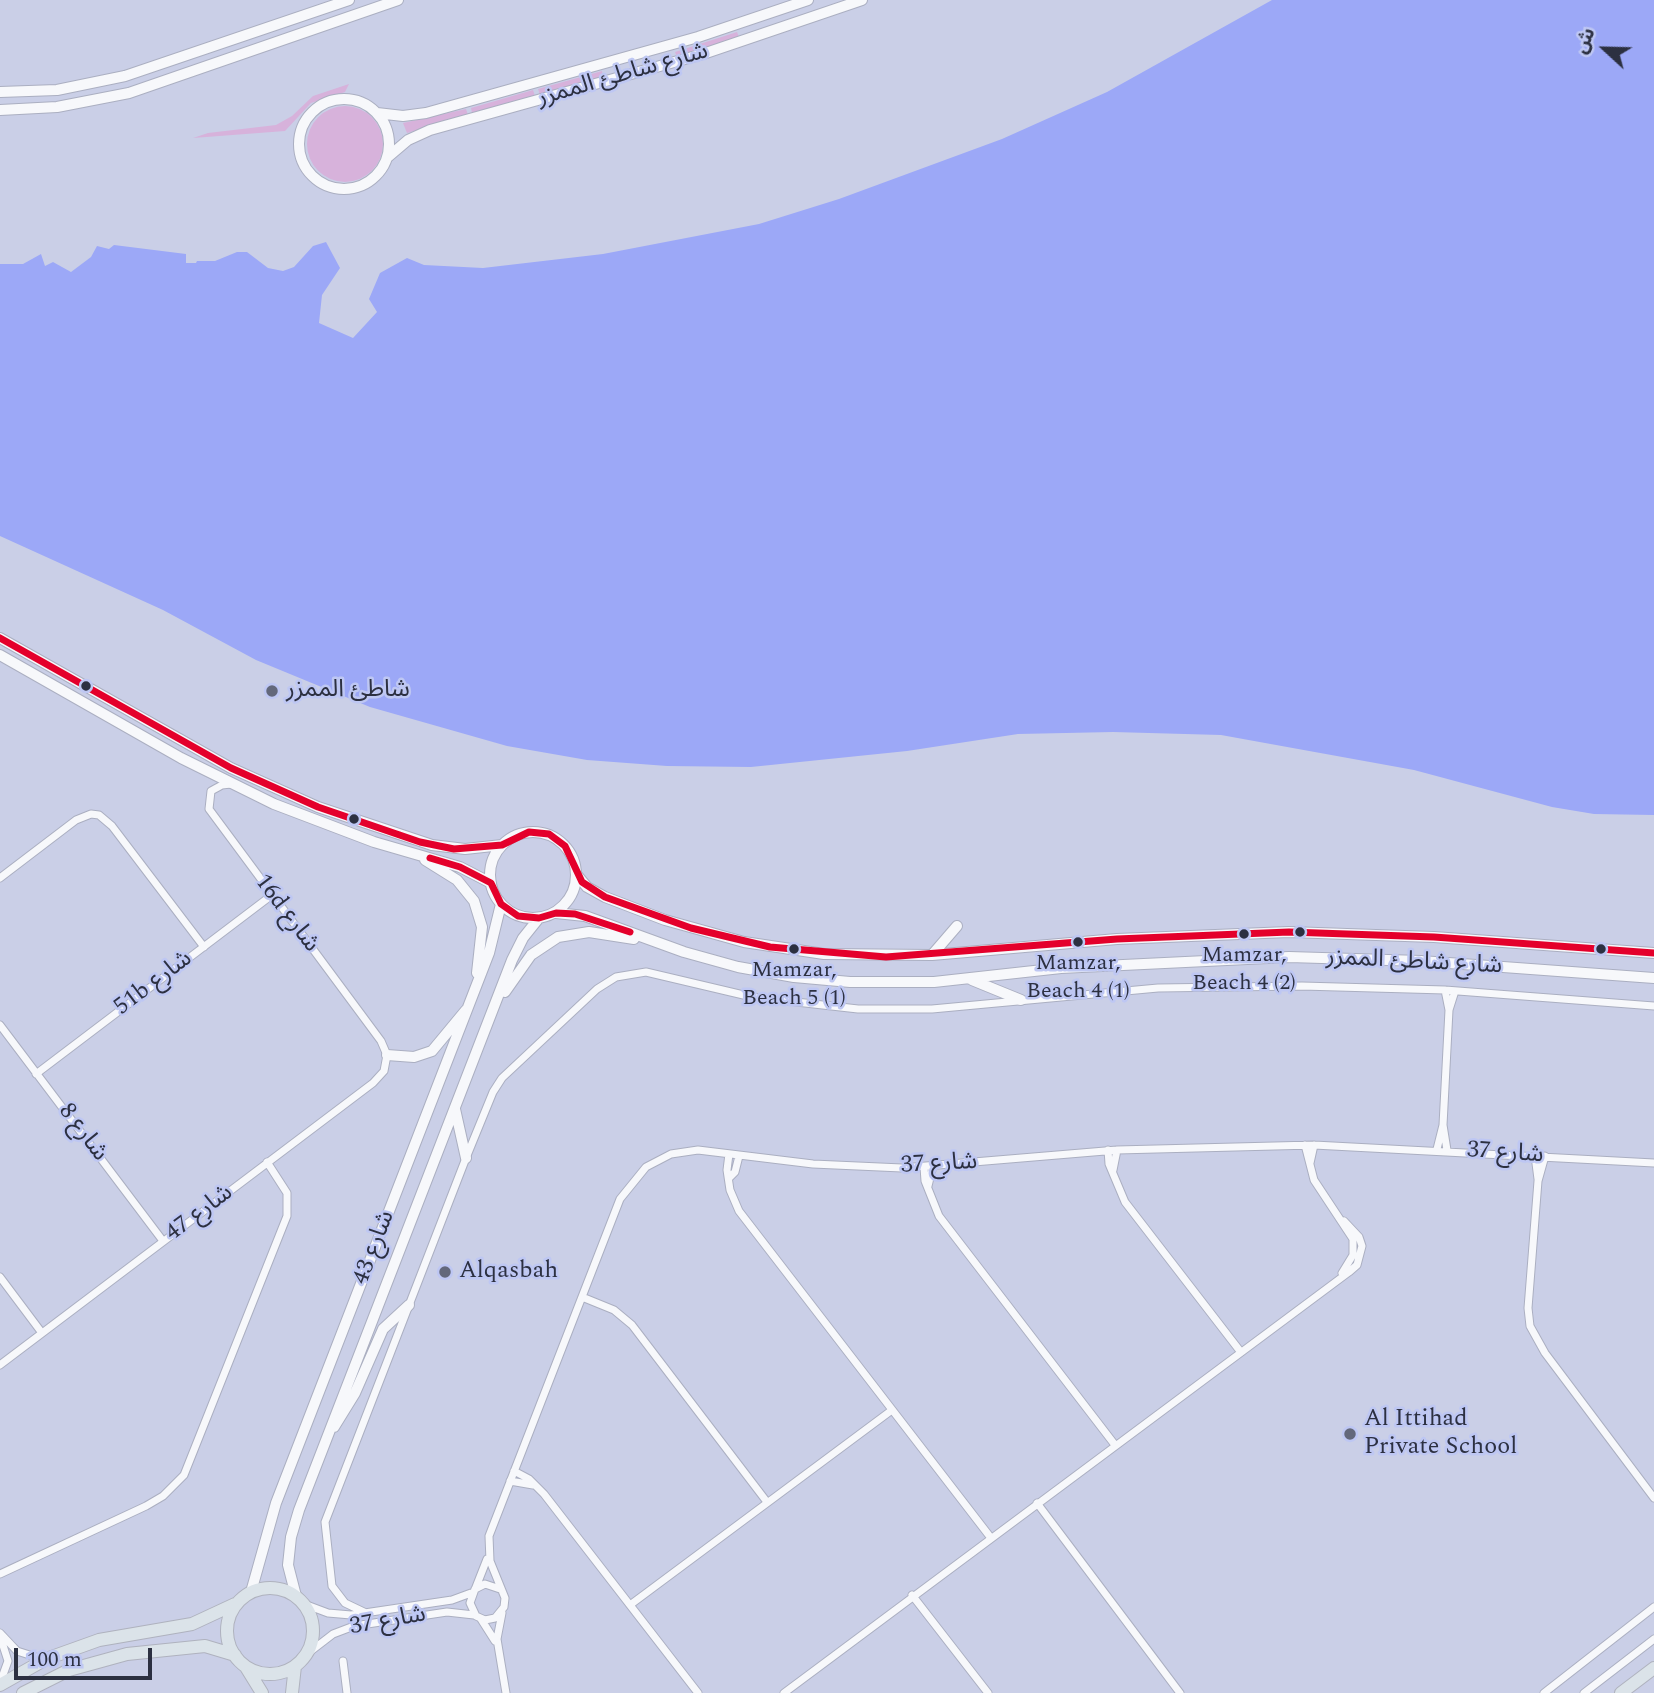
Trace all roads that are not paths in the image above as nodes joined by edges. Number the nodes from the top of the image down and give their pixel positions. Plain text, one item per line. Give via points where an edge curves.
1 (349, 0) edge
2 (398, 0) edge
3 (808, 0) edge
4 (862, 0) edge
5 (327, 6) junction
6 (334, 23) junction
7 (0, 92) edge
8 (0, 110) edge
9 (377, 113) junction
10 (388, 156) junction
11 (0, 638) edge
12 (0, 655) edge
13 (12, 661) junction
14 (0, 663) edge
15 (233, 784) junction
16 (502, 845) junction
17 (417, 855) junction
18 (576, 873) junction
19 (0, 878) edge
20 (491, 883) junction
21 (272, 895) junction
22 (501, 904) junction
23 (556, 913) junction
24 (539, 918) junction
25 (957, 926) dead end
26 (657, 943) junction
27 (204, 947) junction
28 (1654, 953) edge
29 (932, 955) junction
30 (1654, 978) edge
31 (969, 979) junction
32 (1445, 990) junction
33 (1455, 991) junction
34 (1021, 1000) junction
35 (470, 1003) junction
36 (1654, 1006) edge
37 (1449, 1010) junction
38 (492, 1012) junction
39 (0, 1026) edge
40 (387, 1055) junction
41 (36, 1074) junction
42 (455, 1109) junction
43 (1443, 1125) junction
44 (1305, 1144) junction
45 (1314, 1144) junction
46 (1437, 1149) junction
47 (1108, 1150) junction
48 (1117, 1150) junction
49 (1447, 1150) junction
50 (729, 1154) junction
51 (739, 1156) junction
52 (1535, 1156) junction
53 (1545, 1156) junction
54 (466, 1158) junction
55 (267, 1162) junction
56 (1310, 1163) junction
57 (1654, 1163) edge
58 (933, 1166) junction
59 (924, 1167) junction
60 (1112, 1170) junction
61 (730, 1177) junction
62 (1538, 1179) junction
63 (928, 1186) junction
64 (163, 1241) junction
65 (0, 1277) edge
66 (582, 1297) junction
67 (409, 1305) junction
68 (42, 1333) junction
69 (1240, 1351) junction
70 (0, 1366) edge
71 (892, 1410) junction
72 (327, 1434) junction
73 (1115, 1445) junction
74 (514, 1471) junction
75 (510, 1481) junction
76 (533, 1485) junction
77 (1654, 1498) edge
78 (767, 1502) junction
79 (1037, 1503) junction
80 (991, 1538) junction
81 (489, 1551) junction
82 (0, 1574) edge
83 (500, 1589) junction
84 (474, 1591) junction
85 (251, 1592) junction
86 (912, 1595) junction
87 (300, 1600) junction
88 (238, 1602) junction
89 (631, 1605) junction
90 (1654, 1607) edge
91 (502, 1612) junction
92 (366, 1613) junction
93 (478, 1617) junction
94 (0, 1634) edge
95 (1654, 1639) edge
96 (498, 1648) junction
97 (307, 1654) junction
98 (234, 1655) junction
99 (46, 1659) junction
100 (343, 1661) dead end
101 (295, 1666) junction
102 (246, 1667) junction
103 (1654, 1668) edge
104 (0, 1684) edge
105 (1625, 1691) edge
106 (23, 1693) edge
107 (262, 1693) edge
108 (292, 1693) edge
109 (347, 1693) edge
110 (506, 1693) edge
111 (698, 1693) edge
112 (784, 1693) edge
113 (988, 1693) edge
114 (1180, 1693) edge
115 (1545, 1693) edge
116 (1584, 1693) edge

1 - 5 main road
2 - 6 main road
3 - 9 main road, شارع شاطئ الممزر via 698,37 426,113
4 - 10 main road, شارع شاطئ الممزر via 703,54 430,130
5 - 6 main road via 335,10
5 - 7 main road via 125,76 57,90
6 - 8 main road via 129,93 57,107
9 - 10 main road via 388,133
9 - 10 main road via 353,99 326,102 301,129 300,159 324,186 350,190 374,179
11 - 16 main road via 231,768 318,807 432,845 465,849
12 - 13 main road
13 - 14 street
13 - 15 main road
15 - 17 main road via 314,820
15 - 21 street, 16d شارع via 211,791 209,809
16 - 18 main road via 529,832 549,834 565,846
16 - 20 main road via 491,864
17 - 20 main road via 460,867
17 - 35 main road via 459,882 477,909 482,936
18 - 23 main road via 569,899
18 - 29 main road, شارع شاطئ الممزر via 595,892 627,906 744,942 837,955
19 - 27 street via 76,820 99,815 112,825
20 - 22 main road
21 - 27 street, 51b شارع
21 - 40 street, 16d شارع
22 - 24 main road via 518,916
22 - 35 main road, شارع 43 via 494,942
23 - 24 main road
23 - 26 main road, شارع شاطئ الممزر via 585,916
24 - 38 main road, شارع 43 via 523,938
25 - 29 main road
26 - 31 main road, شارع شاطئ الممزر via 738,967 803,978 873,983
26 - 38 main road via 589,932 558,937 531,955
27 - 41 street, 51b شارع
28 - 29 main road, شارع شاطئ الممزر via 1289,932 1117,939
30 - 31 main road, شارع شاطئ الممزر via 1421,961 1278,957 1061,968
31 - 34 main road
32 - 33 street
32 - 34 street via 1210,986
32 - 37 street
33 - 36 street
33 - 37 street
34 - 54 street via 932,1009 835,1008 752,997 646,972 623,974 597,989 502,1078
35 - 40 main road via 432,1051 414,1057
35 - 85 main road, شارع 43 via 276,1503
37 - 43 street
38 - 42 main road, شارع 43
39 - 41 street, شارع 8
40 - 55 street, شارع 47 via 380,1078
41 - 64 street, شارع 8
42 - 54 main road
42 - 72 main road, شارع 43
43 - 46 street
43 - 49 street
44 - 45 street, شارع 37
44 - 48 street, شارع 37
44 - 56 street
45 - 46 street, شارع 37
45 - 56 street
46 - 49 street, شارع 37
47 - 48 street, شارع 37
47 - 58 street, شارع 37
47 - 60 street
48 - 60 street
49 - 52 street, شارع 37
50 - 51 street, شارع 37
50 - 61 street
50 - 66 street, شارع 37 via 698,1150 671,1154 636,1176 620,1199
51 - 59 street, شارع 37 via 845,1166
51 - 61 street
52 - 53 street, شارع 37
52 - 62 street
53 - 57 street, شارع 37
53 - 62 street
54 - 67 street
55 - 64 street, شارع 47
55 - 82 street via 287,1194 287,1216 184,1475 146,1506
56 - 69 street via 1318,1188 1359,1237 1362,1256 1349,1272
58 - 59 street, شارع 37
58 - 63 street
59 - 63 street
60 - 69 street via 1125,1202
61 - 71 street via 739,1211
62 - 77 street via 1528,1308 1534,1336
63 - 73 street via 939,1216
64 - 68 street, شارع 47
65 - 68 street
66 - 74 street, شارع 37
66 - 78 street via 614,1310 632,1325
67 - 72 main road via 383,1329 347,1408
67 - 92 street via 325,1522 332,1586 345,1603
68 - 70 street, شارع 47
69 - 73 street
71 - 78 street
71 - 80 street
72 - 87 main road, شارع 43 via 290,1537 288,1565
73 - 79 street
74 - 75 street, شارع 37
74 - 76 street
75 - 76 street
75 - 81 street, شارع 37 via 489,1536
76 - 89 street
78 - 89 street
79 - 80 street
79 - 114 street
80 - 86 street
81 - 83 street, شارع 37
81 - 84 street, شارع 37
83 - 84 street via 485,1584
83 - 91 street via 505,1603
84 - 92 street, شارع 37 via 452,1600
84 - 93 street via 470,1608
85 - 87 main road via 270,1588
85 - 88 main road
86 - 112 street
86 - 113 street
87 - 92 street, شارع 37 via 339,1615
87 - 97 main road via 314,1629
88 - 98 main road via 227,1628
88 - 99 main road via 192,1624 125,1634
89 - 111 street
90 - 115 street
91 - 93 street via 495,1618
91 - 96 street
93 - 96 street
93 - 97 street, شارع 37 via 447,1612 354,1626 333,1634
94 - 99 street via 22,1655
94 - 104 street via 8,1661
95 - 116 street
96 - 110 street
97 - 101 main road
98 - 102 main road
98 - 106 main road via 205,1646 136,1652 69,1670
99 - 104 main road
100 - 109 street
101 - 102 main road via 268,1674
101 - 108 main road
102 - 107 main road
103 - 105 main road

